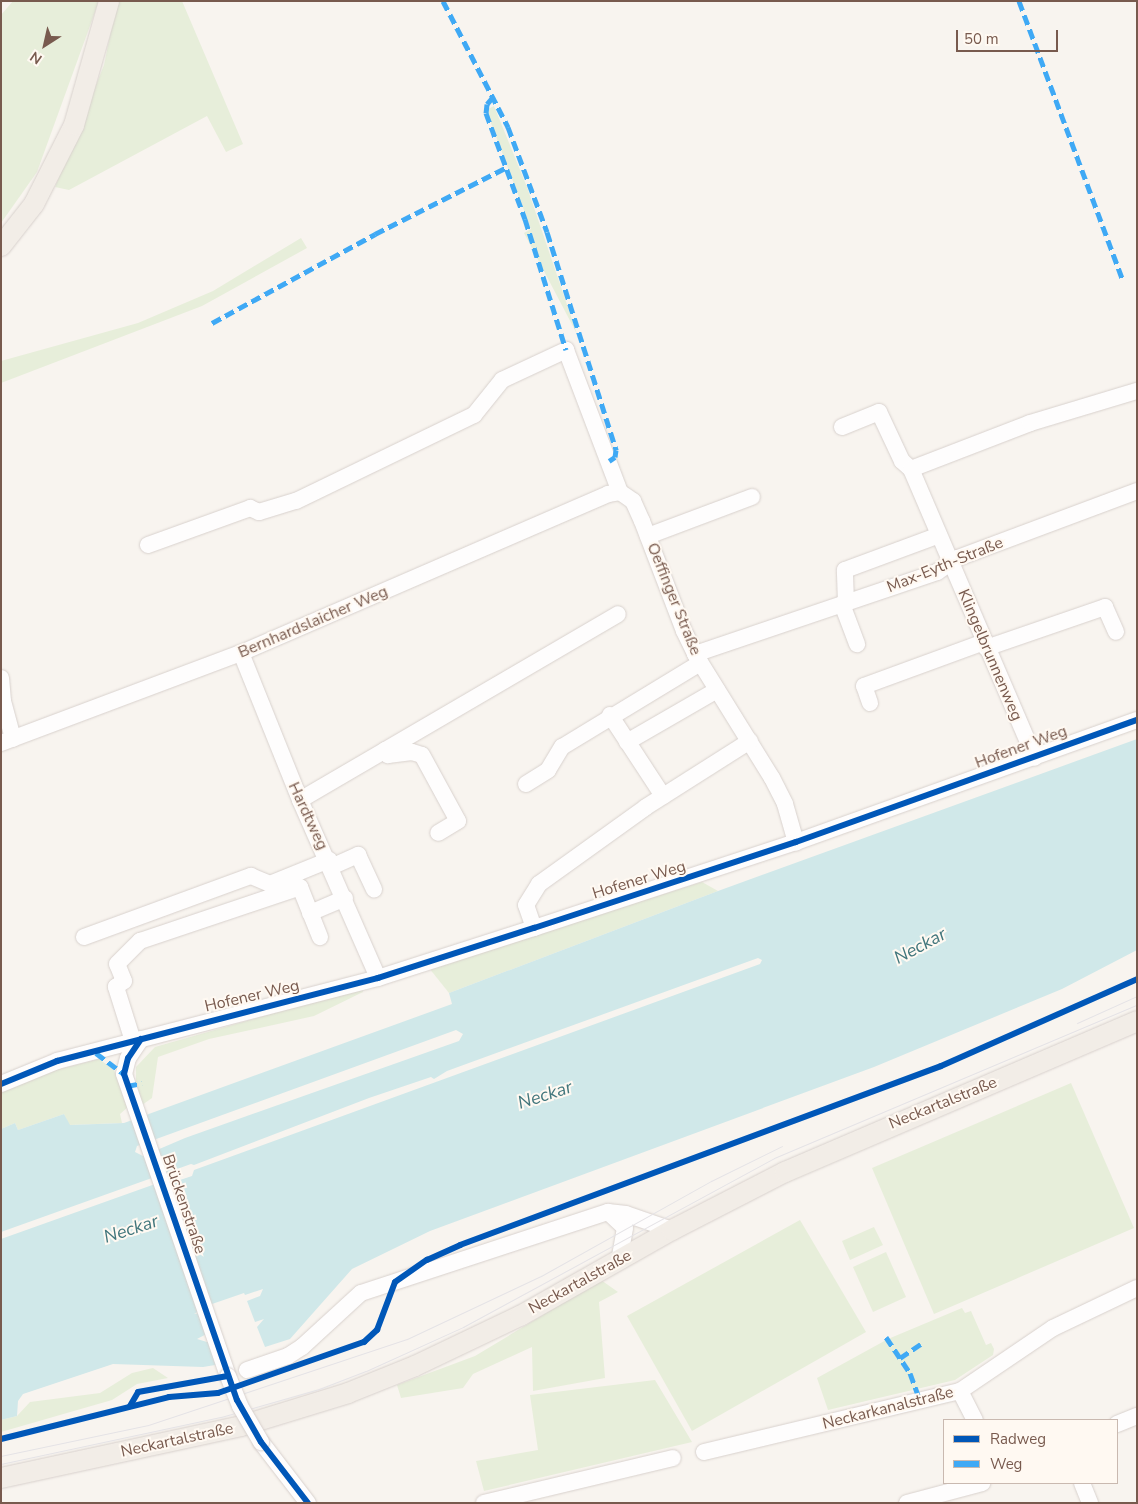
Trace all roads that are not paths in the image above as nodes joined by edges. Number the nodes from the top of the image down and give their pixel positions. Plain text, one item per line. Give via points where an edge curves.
1 (109, 1) edge
2 (1, 246) edge
3 (1137, 391) edge
4 (842, 426) dead end
5 (911, 469) junction
6 (1137, 491) edge
7 (620, 492) junction
8 (752, 497) dead end
9 (939, 535) junction
10 (648, 536) junction
11 (148, 545) dead end
12 (951, 562) junction
13 (844, 603) junction
14 (618, 614) dead end
15 (1116, 632) dead end
16 (857, 644) dead end
17 (985, 645) junction
18 (241, 653) junction
19 (697, 658) junction
20 (1, 678) edge
21 (717, 690) junction
22 (870, 703) dead end
23 (610, 715) junction
24 (1137, 720) edge
25 (7, 740) edge
26 (750, 741) junction
27 (627, 742) junction
28 (385, 750) junction
29 (1035, 758) junction
30 (526, 784) dead end
31 (663, 796) junction
32 (300, 800) junction
33 (438, 833) dead end
34 (796, 842) junction
35 (330, 863) junction
36 (374, 890) dead end
37 (345, 898) junction
38 (310, 913) junction
39 (534, 928) junction
40 (84, 937) dead end
41 (320, 937) dead end
42 (378, 978) junction
43 (1137, 1021) edge
44 (137, 1040) junction
45 (1, 1084) edge
46 (608, 1212) junction
47 (672, 1230) junction
48 (619, 1261) junction
49 (1137, 1288) edge
50 (247, 1370) dead end
51 (960, 1391) junction
52 (1137, 1416) edge
53 (974, 1419) edge
54 (1118, 1424) edge
55 (704, 1452) dead end
56 (674, 1458) dead end
57 (1, 1478) edge
58 (981, 1484) edge
59 (1082, 1484) edge
60 (968, 1496) edge
61 (308, 1503) edge
62 (484, 1503) edge
63 (907, 1503) edge
64 (1090, 1503) edge

1 - 2 main road via 84,101 70,134 34,204
3 - 5 street via 1030,423
4 - 5 street, Klingelbrunnenweg via 879,412 902,460
5 - 9 street, Klingelbrunnenweg
6 - 12 street, Max-Eyth-Straße
7 - 10 street, Oeffinger Straße via 633,501
7 - 11 street, Oeffinger Straße via 566,350 502,380 474,415 296,501 259,512 250,508
7 - 18 street, Bernhardslaicher Weg via 608,494
8 - 10 street
9 - 12 street, Klingelbrunnenweg
9 - 13 street via 845,570
10 - 19 street, Oeffinger Straße
12 - 13 street, Max-Eyth-Straße via 937,572
12 - 17 street, Klingelbrunnenweg
13 - 16 street
13 - 19 street, Max-Eyth-Straße
14 - 28 street
15 - 17 street via 1105,607
17 - 22 street via 864,686
17 - 29 street, Klingelbrunnenweg
18 - 25 street, Bernhardslaicher Weg
18 - 32 street, Hardtweg
19 - 21 street, Oeffinger Straße
19 - 23 street, Max-Eyth-Straße
20 - 25 street
21 - 26 street, Oeffinger Straße
21 - 27 street
23 - 27 street
23 - 30 street, Max-Eyth-Straße via 562,746 548,770
24 - 29 street, Hofener Weg
26 - 31 street
26 - 34 street, Oeffinger Straße via 785,804
27 - 31 street
28 - 32 street
28 - 33 street via 388,755 412,752 422,756 458,821
29 - 34 street, Hofener Weg
31 - 39 street via 539,884 526,905
32 - 35 street, Hardtweg
34 - 39 street, Hofener Weg
35 - 36 street via 358,855
35 - 37 street, Hardtweg
35 - 40 street via 270,884 251,876
37 - 38 street
37 - 42 street, Hardtweg
38 - 41 street
38 - 44 street via 300,887 140,941 117,964 124,981 116,987
39 - 42 street, Hofener Weg
42 - 44 street, Hofener Weg
43 - 47 main road, Neckartalstraße via 867,1134
44 - 45 street via 57,1061
44 - 61 street, Brückenstraße, bridge via 124,1074 237,1400 287,1480
46 - 47 street via 626,1214
46 - 48 street via 625,1228
46 - 50 street via 361,1293 302,1347 288,1356
47 - 48 main road, Neckartalstraße
48 - 57 main road, Neckartalstraße via 456,1348 348,1393 242,1426
49 - 51 street, Neckarkanalstraße via 1053,1328
51 - 53 street
51 - 55 street, Neckarkanalstraße
52 - 54 street
56 - 62 street
58 - 60 street
59 - 64 street
60 - 63 street

